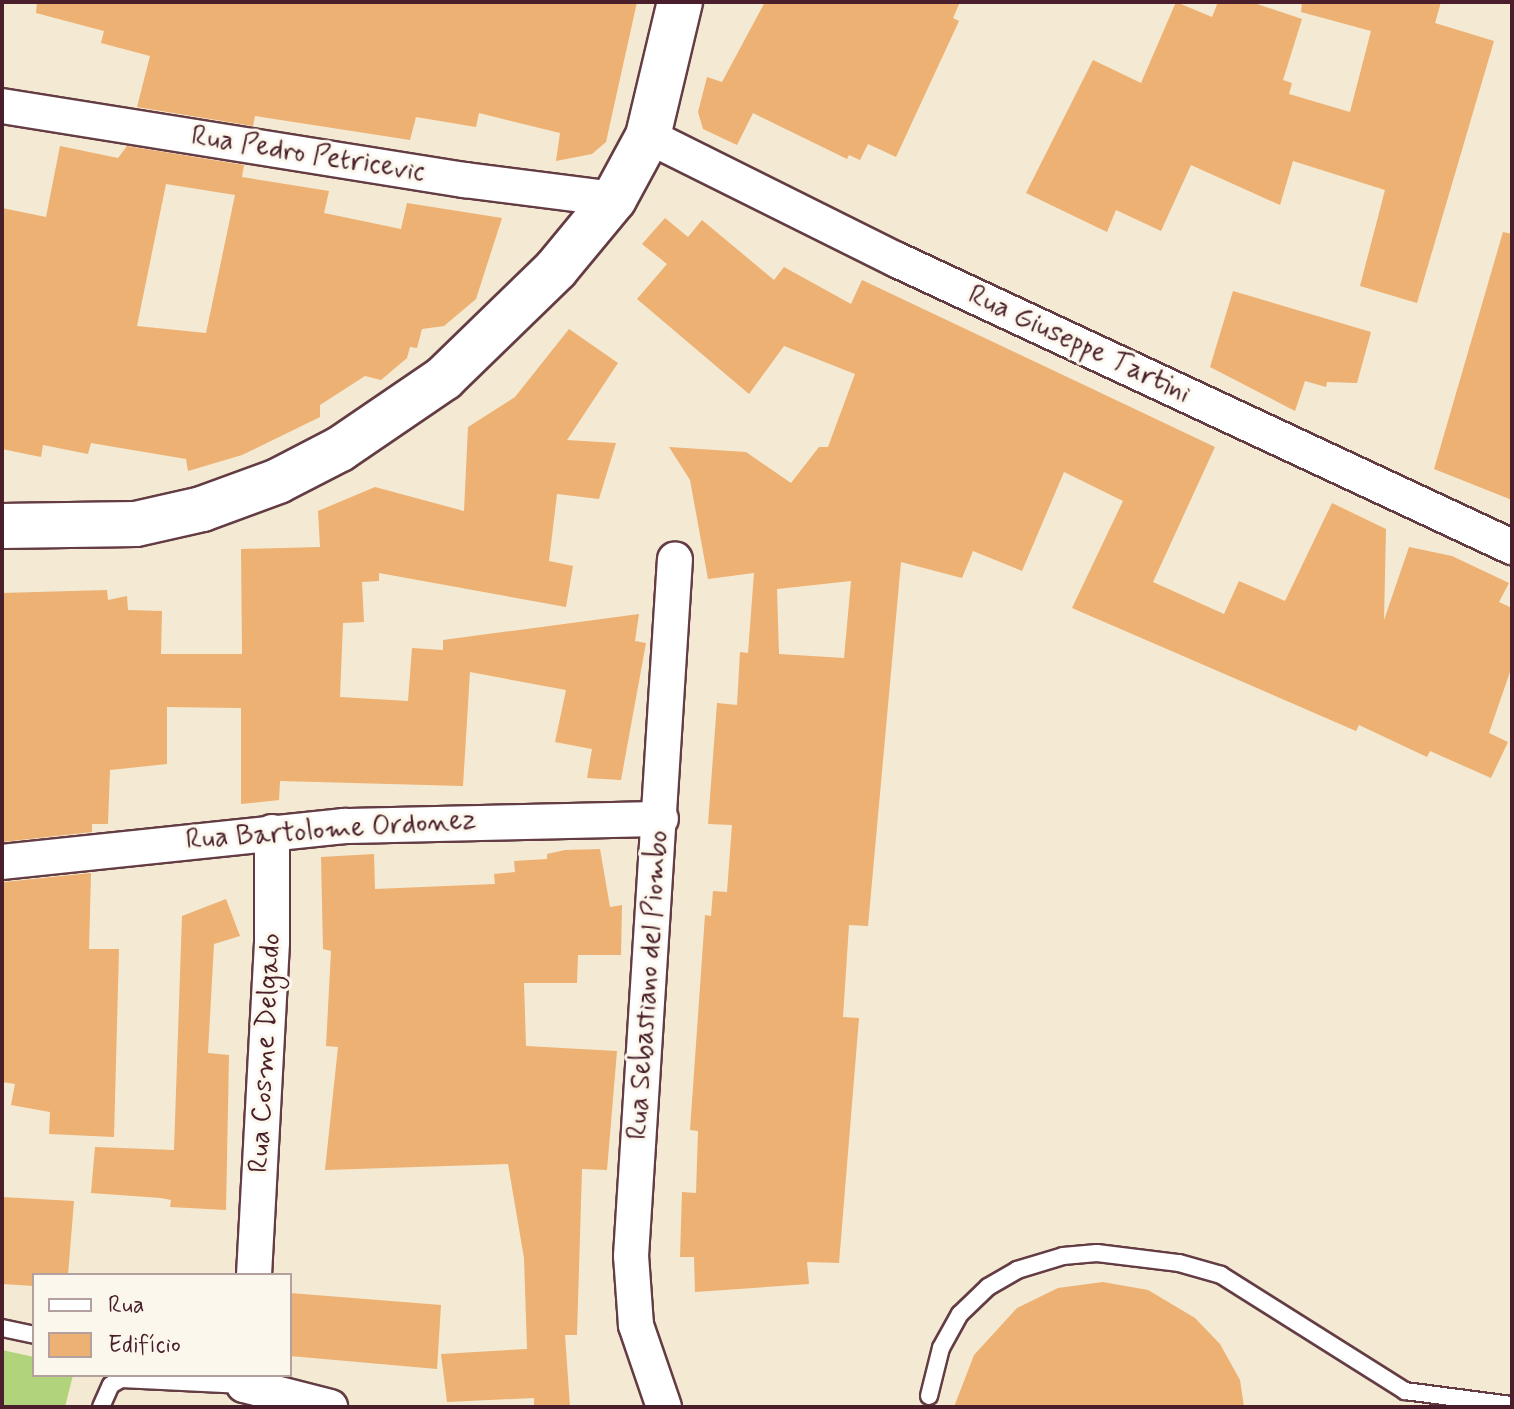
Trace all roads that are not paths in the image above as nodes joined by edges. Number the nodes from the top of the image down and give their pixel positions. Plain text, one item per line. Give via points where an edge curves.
1 (680, 2) edge
2 (2, 106) edge
3 (648, 136) junction
4 (614, 199) junction
5 (2, 526) edge
6 (1512, 547) edge
7 (675, 559) dead end
8 (661, 819) junction
9 (272, 832) junction
10 (2, 862) edge
11 (254, 1273) edge
12 (2, 1328) edge
13 (32, 1335) edge
14 (116, 1377) edge
15 (244, 1380) edge
16 (929, 1396) dead end
17 (1512, 1405) edge
18 (101, 1407) edge
19 (330, 1407) edge
20 (664, 1407) edge

1 - 3 main road
2 - 4 street, Rua Pedro Petricevic
3 - 4 main road
3 - 6 street, Rua Giuseppe Tartini via 897,260
4 - 5 main road via 496,331 419,397 340,449 215,505 136,524
7 - 8 street, Rua Sebastiano del Piombo
8 - 9 street, Rua Bartolome Ordonez via 428,822
8 - 20 street, Rua Sebastiano del Piombo via 631,1256 636,1325
9 - 10 street, Rua Bartolome Ordonez
9 - 11 street, Rua Cosme Delgado via 272,941
12 - 13 lane
14 - 15 lane
14 - 18 lane
15 - 19 street
16 - 17 lane via 941,1348 960,1314 988,1287 1028,1266 1097,1253 1179,1263 1221,1275 1405,1391

